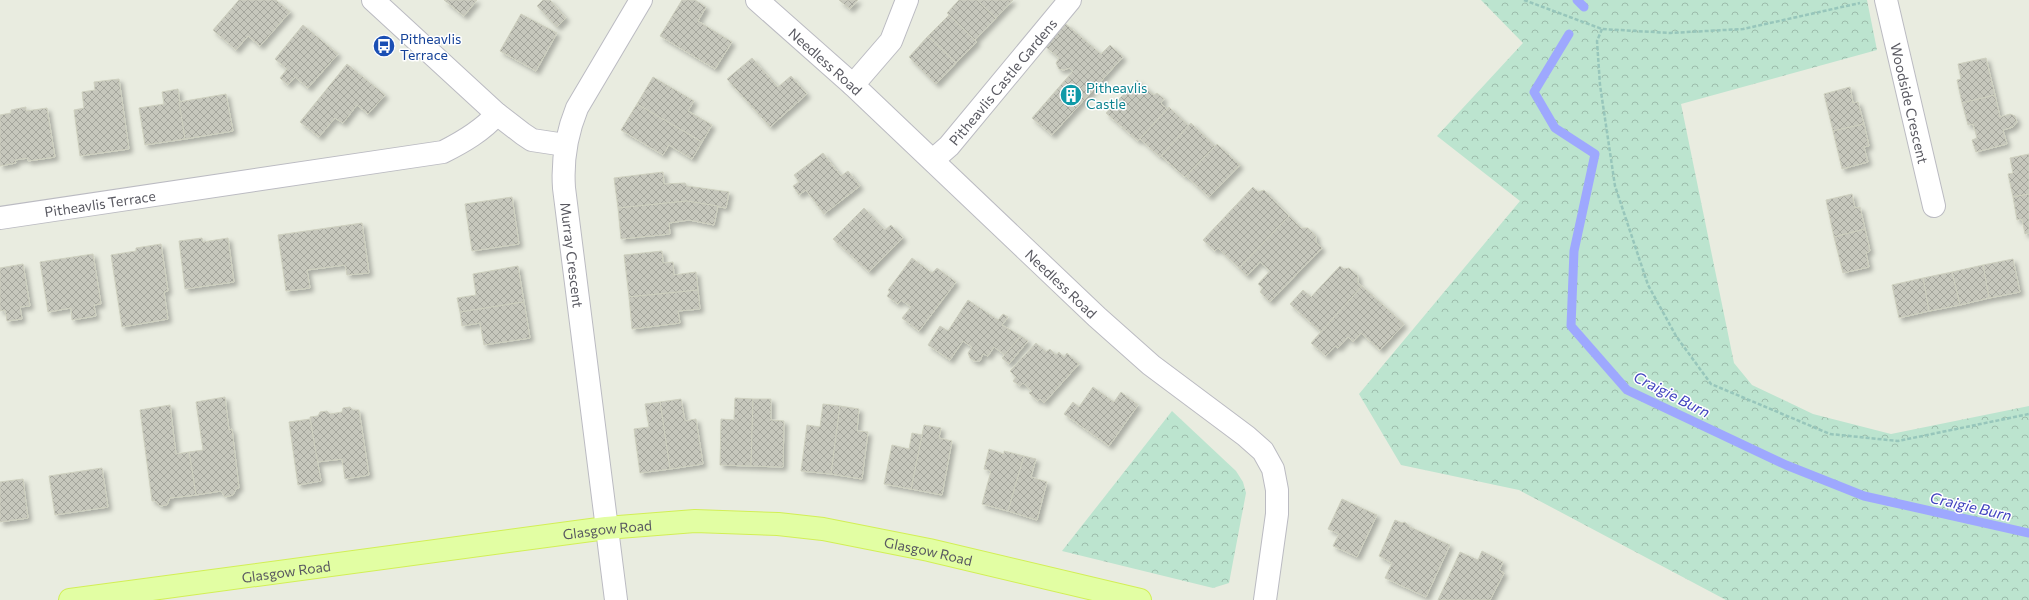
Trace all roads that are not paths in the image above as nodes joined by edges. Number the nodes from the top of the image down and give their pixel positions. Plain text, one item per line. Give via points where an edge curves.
1 (373, 0) edge
2 (641, 0) edge
3 (757, 0) edge
4 (907, 0) edge
5 (1070, 0) edge
6 (1876, 1) edge
7 (853, 85) junction
8 (497, 114) junction
9 (565, 145) junction
10 (933, 160) junction
11 (1934, 206) dead end
12 (0, 218) edge
13 (606, 528) junction
14 (70, 600) edge
15 (616, 600) edge
16 (1140, 600) edge
17 (1265, 600) edge

1 - 8 street
2 - 9 street, Murray Crescent via 577,108
3 - 7 street, Needless Road
4 - 7 street via 891,41
5 - 10 street, Pitheavlis Castle Gardens via 949,146
6 - 11 street, Woodside Crescent
7 - 10 street, Needless Road
8 - 9 street via 532,140
8 - 12 street, Pitheavlis Terrace via 468,139 443,152
9 - 13 street, Murray Crescent via 562,166 564,188
10 - 17 street, Needless Road via 1097,317 1151,365 1263,451 1273,469 1277,490 1277,514
13 - 14 main road, Glasgow Road
13 - 15 street, Murray Crescent
13 - 16 main road, Glasgow Road via 660,523 739,522 823,529 929,550

